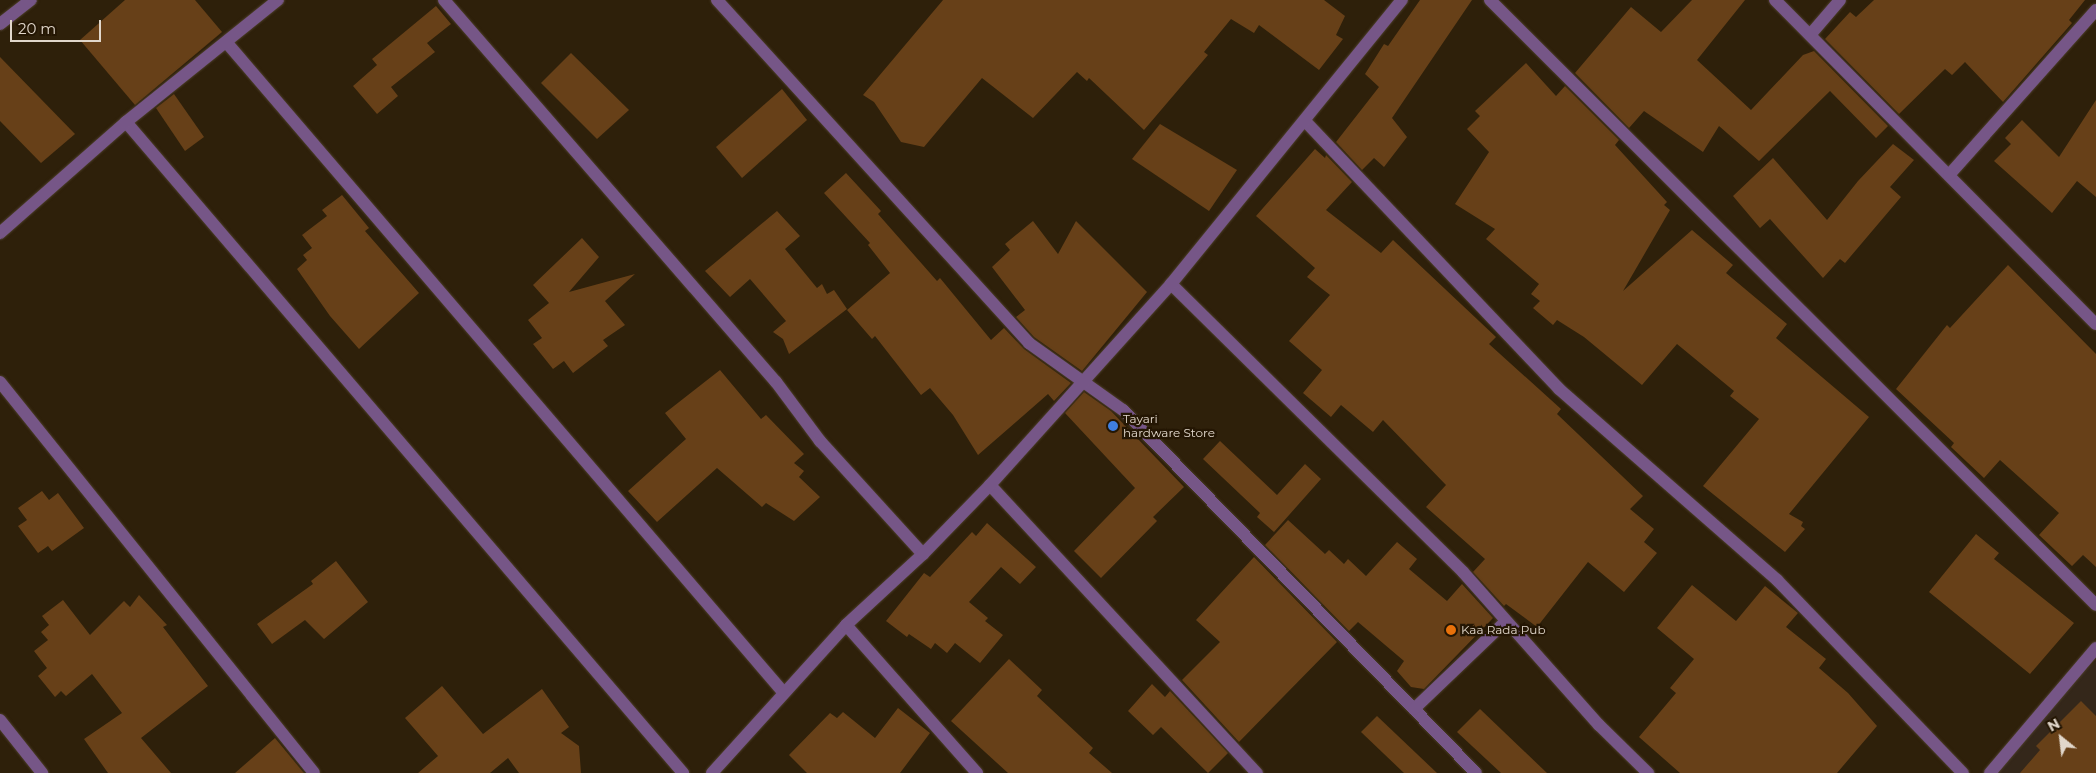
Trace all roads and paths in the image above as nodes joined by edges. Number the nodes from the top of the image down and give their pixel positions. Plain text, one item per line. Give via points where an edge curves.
1 (31, 0) edge
2 (278, 0) edge
3 (444, 0) edge
4 (717, 0) edge
5 (1402, 0) edge
6 (1490, 0) edge
7 (1775, 0) edge
8 (1840, 0) edge
9 (2096, 10) edge
10 (0, 24) edge
11 (1810, 35) junction
12 (227, 43) junction
13 (1305, 121) junction
14 (126, 122) junction
15 (1949, 176) junction
16 (0, 233) edge
17 (1171, 284) junction
18 (2096, 324) edge
19 (1084, 380) junction
20 (0, 382) edge
21 (990, 485) junction
22 (923, 554) junction
23 (2096, 605) edge
24 (1506, 621) junction
25 (846, 625) junction
26 (2096, 648) edge
27 (783, 692) junction
28 (1414, 709) junction
29 (0, 720) edge
30 (42, 773) edge
31 (314, 773) edge
32 (683, 773) edge
33 (712, 773) edge
34 (977, 773) edge
35 (1257, 773) edge
36 (1476, 773) edge
37 (1648, 773) edge
38 (1963, 773) edge
39 (1990, 773) edge

1 - 10 street
2 - 12 street
3 - 22 street via 776,382 820,442
4 - 19 street via 1029,343
5 - 13 street
6 - 23 street
7 - 11 street
8 - 11 street
9 - 15 street
11 - 15 street
12 - 14 street
12 - 27 street
13 - 17 street
13 - 38 street via 1559,390 1777,580
14 - 16 street
14 - 32 street
15 - 18 street
17 - 19 street
17 - 24 street via 1463,572
19 - 21 street
19 - 28 street via 1123,410
20 - 31 street
21 - 22 street
21 - 35 street
22 - 25 street
24 - 28 street
24 - 37 street via 1599,725
25 - 27 street
25 - 34 street
26 - 39 street
27 - 33 street
28 - 36 street
29 - 30 street

